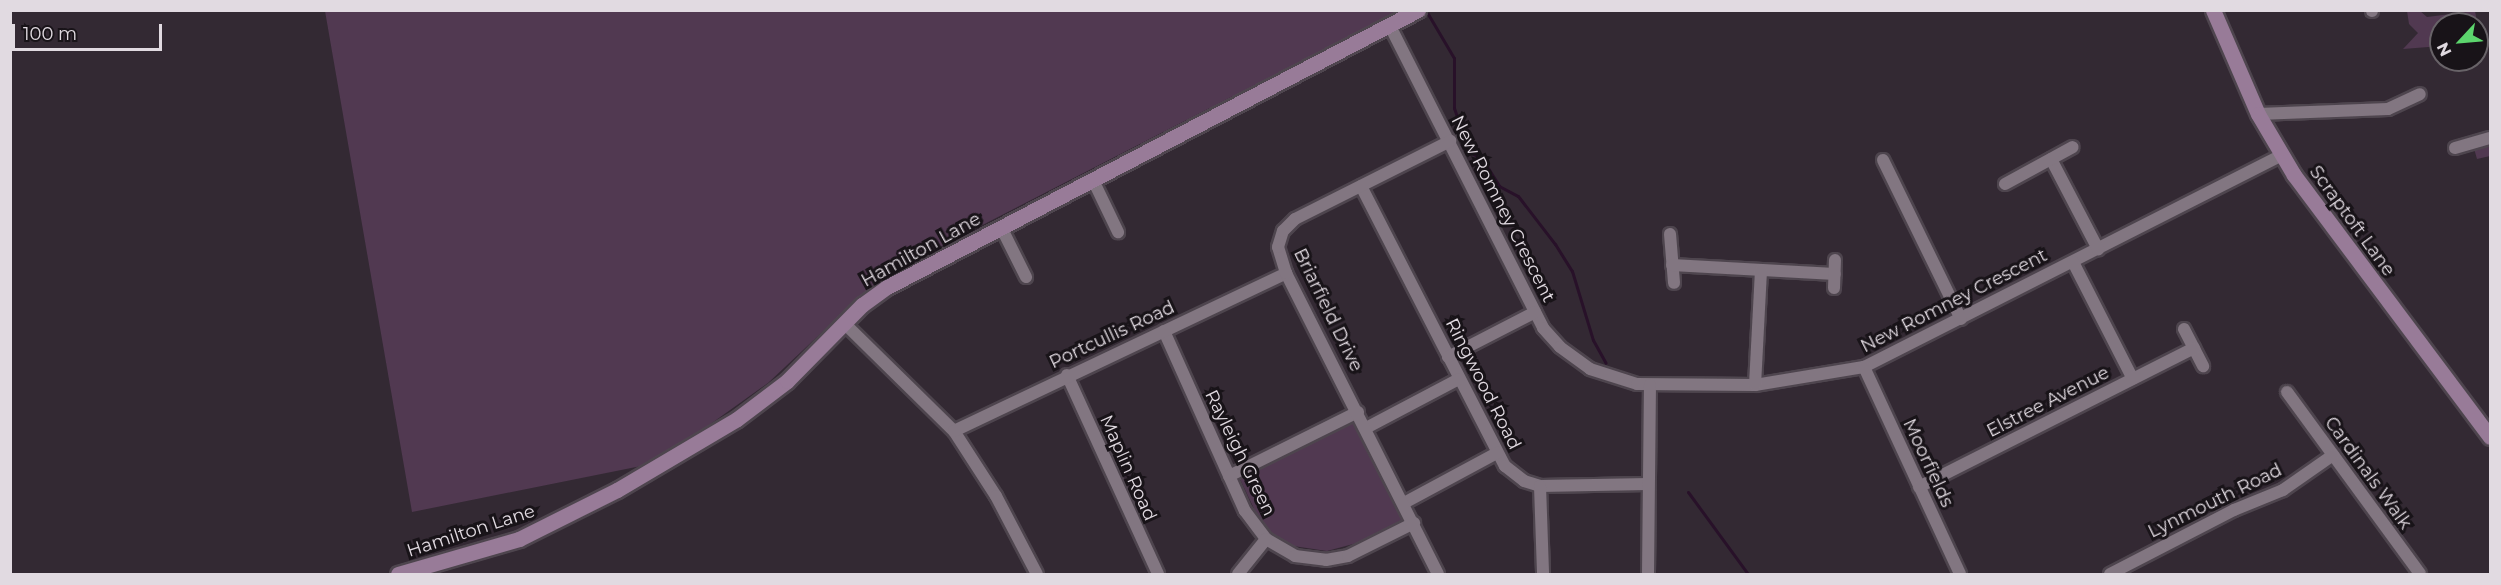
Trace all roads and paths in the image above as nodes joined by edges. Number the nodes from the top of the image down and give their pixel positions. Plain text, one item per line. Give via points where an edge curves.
1 (1418, 10) edge
2 (2213, 10) edge
3 (1390, 26) junction
4 (2420, 94) dead end
5 (2258, 114) junction
6 (2490, 138) edge
7 (1449, 141) junction
8 (2073, 147) dead end
9 (2455, 148) dead end
10 (2282, 155) junction
11 (2051, 159) junction
12 (1883, 160) dead end
13 (1093, 180) junction
14 (2005, 184) dead end
15 (1361, 186) junction
16 (1001, 227) junction
17 (1118, 232) dead end
18 (1670, 234) dead end
19 (2098, 249) junction
20 (1835, 260) dead end
21 (2073, 262) junction
22 (1672, 265) junction
23 (1761, 270) junction
24 (1286, 273) junction
25 (1835, 274) junction
26 (1026, 277) dead end
27 (1674, 283) dead end
28 (1834, 288) dead end
29 (1535, 312) junction
30 (1961, 319) junction
31 (843, 323) junction
32 (2184, 329) dead end
33 (1164, 331) junction
34 (2194, 348) junction
35 (1448, 357) junction
36 (2203, 366) dead end
37 (1864, 368) junction
38 (1067, 375) junction
39 (1459, 379) junction
40 (2133, 379) junction
41 (1650, 385) junction
42 (1755, 385) junction
43 (2287, 392) dead end
44 (1358, 412) junction
45 (2485, 420) edge
46 (1366, 428) junction
47 (954, 431) junction
48 (2490, 437) edge
49 (1497, 453) junction
50 (2333, 454) junction
51 (1229, 476) junction
52 (1648, 484) junction
53 (1540, 486) junction
54 (1919, 487) junction
55 (1404, 503) junction
56 (1414, 523) junction
57 (1266, 539) junction
58 (398, 574) edge
59 (1037, 574) edge
60 (1158, 574) edge
61 (1238, 574) edge
62 (1438, 574) edge
63 (1543, 574) edge
64 (1648, 574) edge
65 (1960, 574) edge
66 (2109, 574) edge
67 (2420, 574) edge

1 - 3 street, Hamilton Lane
2 - 5 street, Scraptoft Lane
3 - 7 street, New Romney Crescent
3 - 13 street, Hamilton Lane
4 - 5 street via 2388,109
5 - 10 street, Scraptoft Lane
6 - 9 street
7 - 15 street, Briarfield Drive
7 - 29 street, New Romney Crescent
8 - 11 street
10 - 19 street, New Romney Crescent
10 - 45 street, Scraptoft Lane via 2322,216
11 - 14 street
11 - 19 street
12 - 30 street
13 - 16 street, Hamilton Lane
13 - 17 street
15 - 24 street, Briarfield Drive via 1286,226 1278,247
15 - 35 street, Ringwood Road
16 - 26 street
16 - 31 street, Hamilton Lane via 887,287
18 - 22 street
19 - 21 street, New Romney Crescent
20 - 25 street
21 - 30 street, New Romney Crescent
21 - 40 street
22 - 23 street
22 - 27 street
23 - 25 street
23 - 42 street
24 - 33 street, Portcullis Road
24 - 44 street, Briarfield Drive
25 - 28 street
29 - 35 street
29 - 41 street, New Romney Crescent via 1551,338 1579,363 1613,379
30 - 37 street, New Romney Crescent
31 - 47 street
31 - 58 street, Hamilton Lane via 787,381 737,419 664,464 519,539
32 - 34 street
33 - 38 street, Portcullis Road
33 - 51 street, Rayleigh Green
34 - 36 street
34 - 40 street, Elstree Avenue
35 - 39 street, Ringwood Road
37 - 42 street, New Romney Crescent
37 - 54 street, Moorfields
38 - 47 street, Portcullis Road
38 - 60 street, Maplin Road
39 - 46 street
39 - 49 street, Ringwood Road
40 - 54 street, Elstree Avenue
41 - 42 street, New Romney Crescent
41 - 52 street
43 - 50 street, Cardinals Walk
44 - 46 street, Briarfield Drive
44 - 51 street
45 - 48 street, Scraptoft Lane
46 - 55 street, Briarfield Drive
47 - 59 street via 996,496
49 - 53 street, Ringwood Road via 1517,477
49 - 55 street
50 - 66 street, Lynmouth Road via 2283,490 2234,510
50 - 67 street, Cardinals Walk
51 - 57 street, Rayleigh Green via 1250,519
52 - 53 street, Ringwood Road
52 - 64 street
53 - 63 street
54 - 65 street, Moorfields
55 - 56 street, Briarfield Drive
56 - 57 street, Rayleigh Green via 1348,556 1326,560 1295,556
56 - 62 street, Briarfield Drive
57 - 61 street

